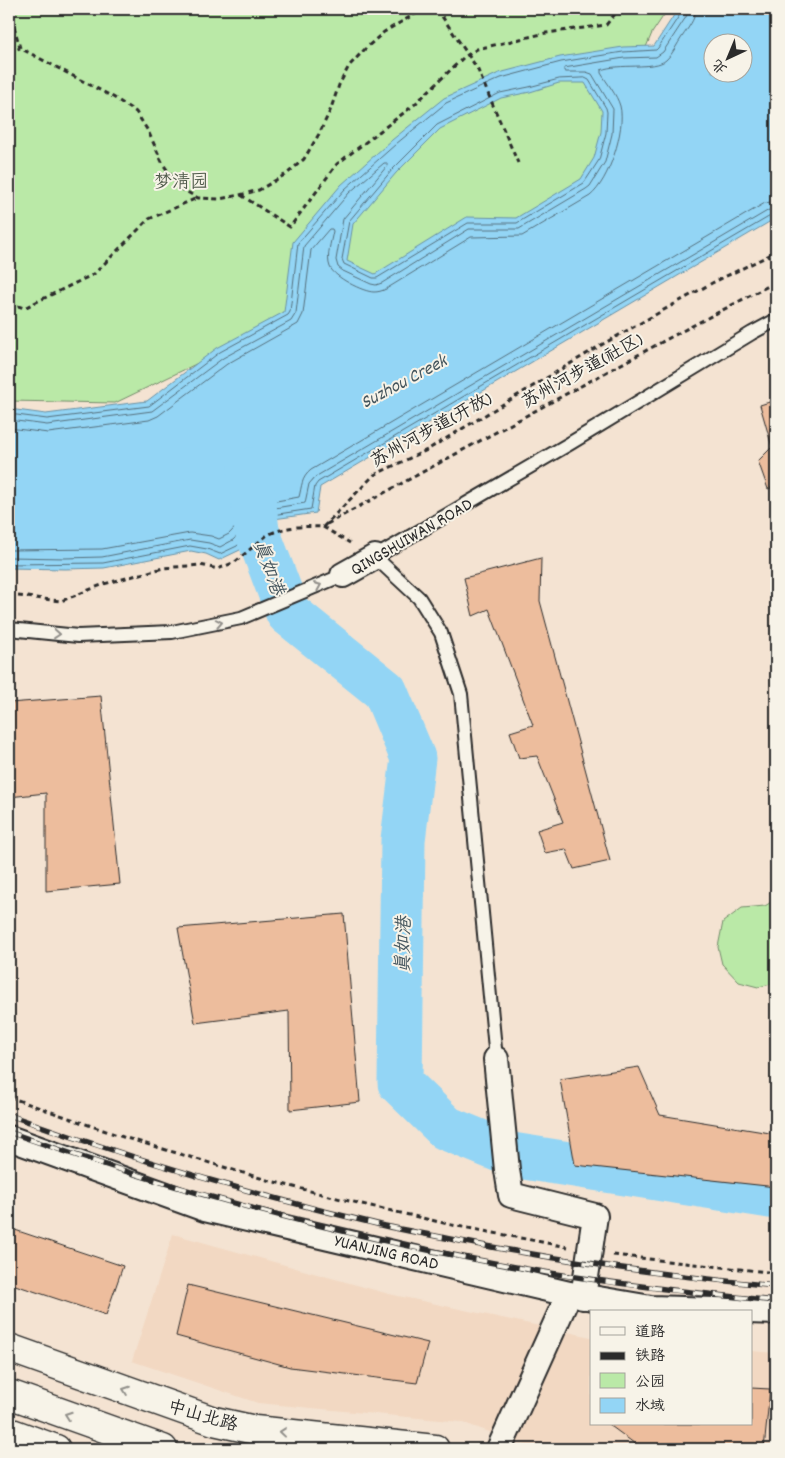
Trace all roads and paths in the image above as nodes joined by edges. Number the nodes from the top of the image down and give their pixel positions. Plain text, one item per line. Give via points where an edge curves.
1 (9, 9) edge
2 (427, 9) edge
3 (437, 9) edge
4 (619, 9) edge
5 (20, 48) junction
6 (9, 52) edge
7 (468, 54) junction
8 (518, 163) dead end
9 (240, 195) junction
10 (198, 198) junction
11 (776, 252) edge
12 (776, 282) edge
13 (9, 304) edge
14 (776, 320) edge
15 (322, 526) junction
16 (375, 557) junction
17 (343, 575) joint
18 (9, 594) edge
19 (9, 629) edge
20 (496, 1059) joint
21 (9, 1097) edge
22 (9, 1138) edge
23 (590, 1252) junction
24 (776, 1273) edge
25 (576, 1295) junction
26 (714, 1310) edge
27 (752, 1311) edge
28 (776, 1312) edge
29 (9, 1348) edge
30 (9, 1394) edge
31 (9, 1432) edge
32 (56, 1449) edge
33 (164, 1449) edge
34 (436, 1449) edge
35 (499, 1449) edge

1 - 5 path
2 - 9 path via 384,32 349,66 320,134 304,159 259,190
3 - 7 path
4 - 7 path via 606,25 546,33 477,48
5 - 6 path
5 - 10 path via 136,112 163,164 180,188
7 - 8 path
7 - 9 path via 414,105 337,164 290,227
9 - 10 path
10 - 13 path via 149,219 94,274 24,308
11 - 15 path, 苏州河步道(开放) via 695,292 427,450 374,475
12 - 15 path, 苏州河步道(社区)
14 - 16 lane, QINGSHUIWAN ROAD
15 - 18 path via 292,527 272,532 235,562 218,569 200,565 163,568 104,584 62,601
16 - 17 street, QINGSHUIWAN ROAD
16 - 20 lane via 419,598 441,633 461,694
19 -> 17 lane, QINGSHUIWAN ROAD via 78,636 172,632 241,618
20 - 23 street via 511,1195 595,1216
21 - 23 path via 123,1137 296,1187 452,1225
22 - 25 street, YUANJING ROAD via 205,1209
23 - 24 path
23 - 25 street
25 - 26 street, YUANJING ROAD via 651,1308
25 - 35 street
27 - 28 street, YUANJING ROAD
34 -> 29 main road, 中山北路 via 255,1430 214,1421
33 -> 30 main road
31 - 32 main road

